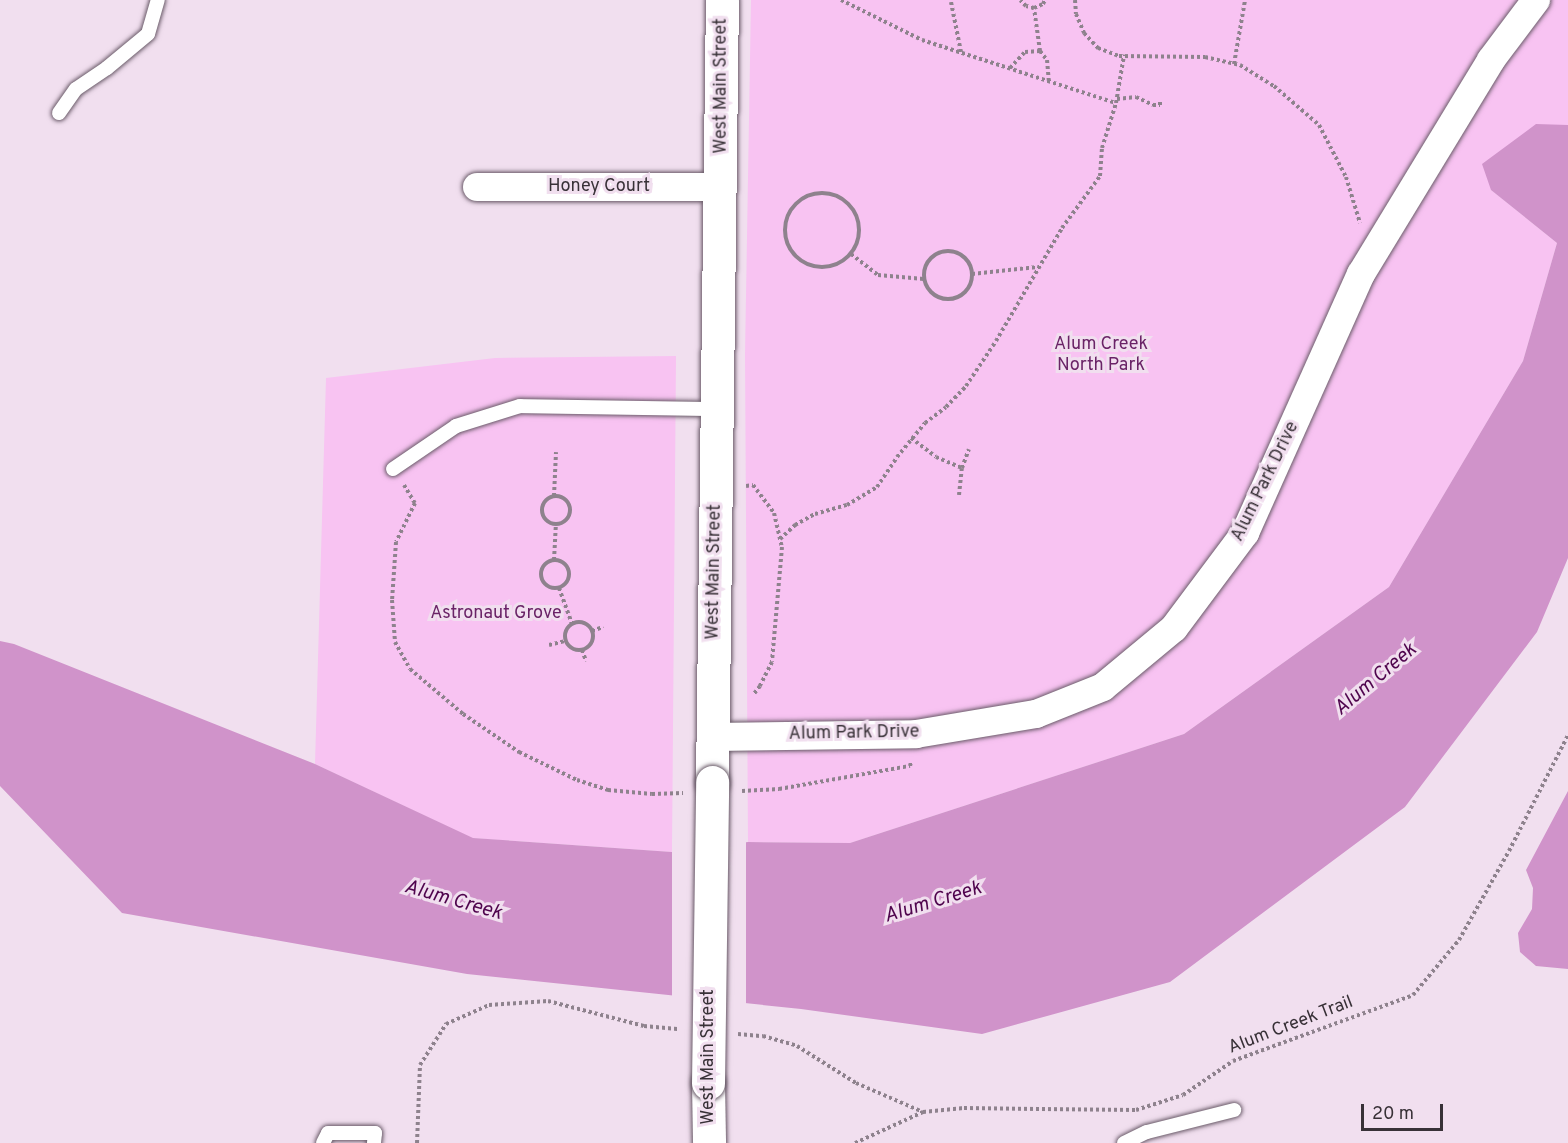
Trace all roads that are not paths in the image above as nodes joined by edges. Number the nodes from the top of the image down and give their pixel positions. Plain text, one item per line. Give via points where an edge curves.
1 (158, 0) edge
2 (722, 0) edge
3 (1536, 0) edge
4 (59, 113) dead end
5 (477, 187) dead end
6 (721, 187) junction
7 (717, 409) junction
8 (393, 469) road end
9 (714, 737) junction
10 (1234, 1110) dead end
11 (323, 1143) edge
12 (374, 1143) edge
13 (709, 1143) edge
14 (1124, 1143) edge

1 - 4 lane via 148,34 76,88
2 - 6 main road, West Main Street
3 - 9 street, Alum Park Drive via 1491,60 1370,258 1245,533 1174,628 1103,687 1036,714 916,734
5 - 6 street, Honey Court
6 - 7 main road, West Main Street
7 - 8 lane via 520,406 456,426
7 - 9 main road, West Main Street
9 - 13 main road, West Main Street, bridge via 710,789
10 - 14 lane via 1147,1132
11 - 12 lane via 328,1133 375,1133

